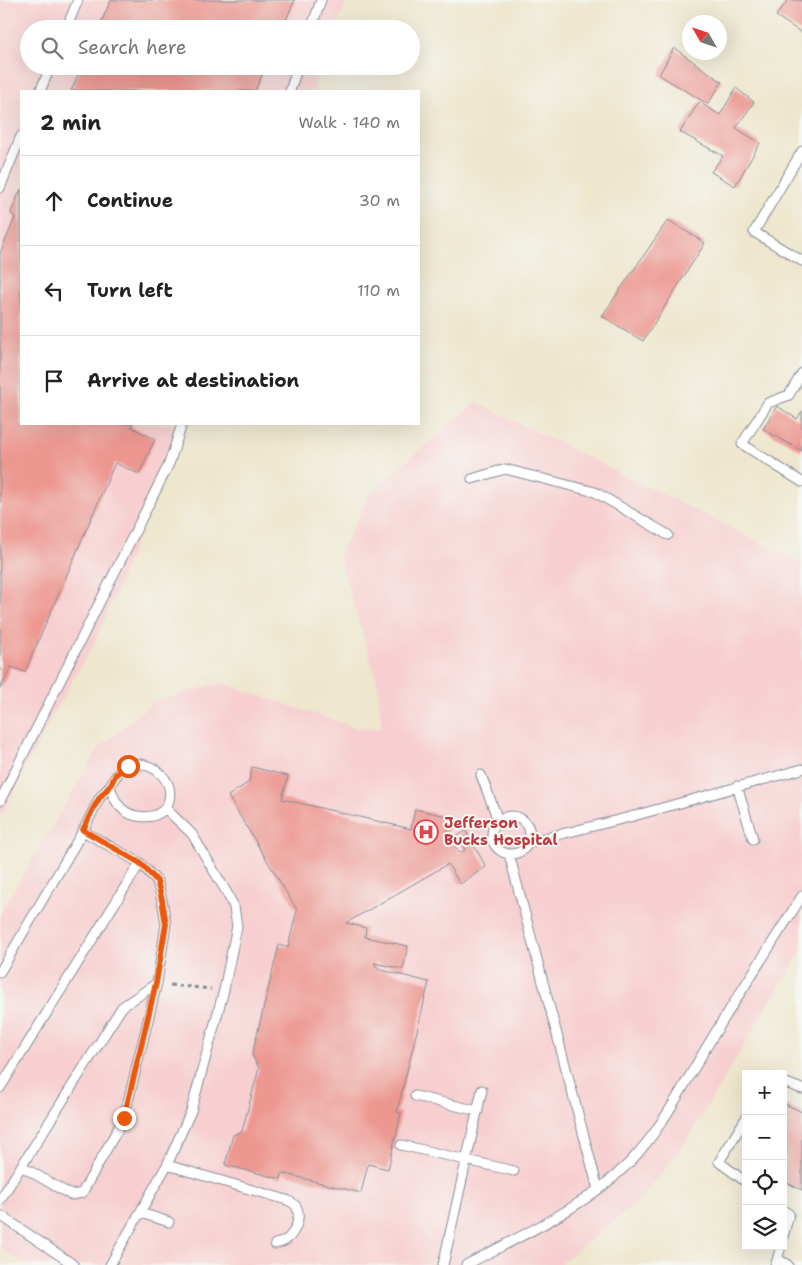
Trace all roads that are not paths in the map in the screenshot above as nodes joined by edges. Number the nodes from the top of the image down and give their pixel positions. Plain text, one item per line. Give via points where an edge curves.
1 (78, 0) edge
2 (321, 0) edge
3 (70, 20) edge
4 (314, 20) edge
5 (47, 75) edge
6 (295, 75) edge
7 (40, 90) edge
8 (290, 90) edge
9 (20, 138) edge
10 (802, 151) edge
11 (0, 188) edge
12 (802, 262) edge
13 (802, 373) edge
14 (182, 425) edge
15 (472, 479) dead end
16 (802, 482) edge
17 (668, 535) dead end
18 (802, 769) edge
19 (480, 775) dead end
20 (110, 786) junction
21 (738, 786) junction
22 (0, 802) edge
23 (165, 808) junction
24 (498, 820) junction
25 (83, 830) junction
26 (753, 839) dead end
27 (529, 842) junction
28 (509, 854) junction
29 (140, 863) junction
30 (802, 896) edge
31 (0, 972) edge
32 (156, 983) junction
33 (787, 1083) edge
34 (0, 1088) edge
35 (802, 1089) edge
36 (482, 1090) dead end
37 (416, 1096) dead end
38 (478, 1111) junction
39 (742, 1125) edge
40 (401, 1145) dead end
41 (467, 1160) junction
42 (167, 1165) junction
43 (22, 1166) junction
44 (514, 1171) dead end
45 (742, 1179) edge
46 (598, 1189) junction
47 (0, 1200) edge
48 (141, 1213) junction
49 (0, 1215) edge
50 (169, 1222) dead end
51 (276, 1244) dead end
52 (780, 1250) edge
53 (776, 1263) edge
54 (74, 1265) edge
55 (110, 1265) edge
56 (443, 1265) edge
57 (466, 1265) edge
58 (788, 1265) edge

1 - 3 lane
2 - 4 lane
5 - 7 lane
6 - 8 lane
9 - 11 lane
10 - 12 lane via 754,232
13 - 16 lane via 789,395 768,403 742,444
14 - 22 lane via 169,464
15 - 17 lane via 505,469 596,492
18 - 21 lane
19 - 24 lane
20 - 23 lane via 116,802 132,815 154,816
20 - 23 lane via 122,768 135,763 146,764 159,771 169,784 170,797
20 - 25 lane via 96,804
21 - 26 lane
21 - 27 lane
23 - 42 lane via 192,834 234,907 237,926 224,990 190,1111
24 - 27 lane via 508,815 520,817 528,826
24 - 28 lane via 492,830 493,841 497,848
25 - 29 lane
25 - 31 lane
27 - 28 lane via 524,851
28 - 46 lane
29 - 32 lane via 157,881 166,924
29 - 34 lane
30 - 46 lane via 657,1128 629,1163
32 - 43 lane via 122,1007
32 - 43 lane via 124,1118 82,1192 71,1195
33 - 35 lane
36 - 38 lane
37 - 38 lane
38 - 41 lane
39 - 45 lane via 719,1162
40 - 41 lane
41 - 44 lane
41 - 56 lane
42 - 48 lane
42 - 51 lane via 294,1204 298,1209 294,1231 287,1240
43 - 47 lane
46 - 57 lane
48 - 50 lane
48 - 55 lane
49 - 54 lane
52 - 53 lane
53 - 58 lane via 778,1259

